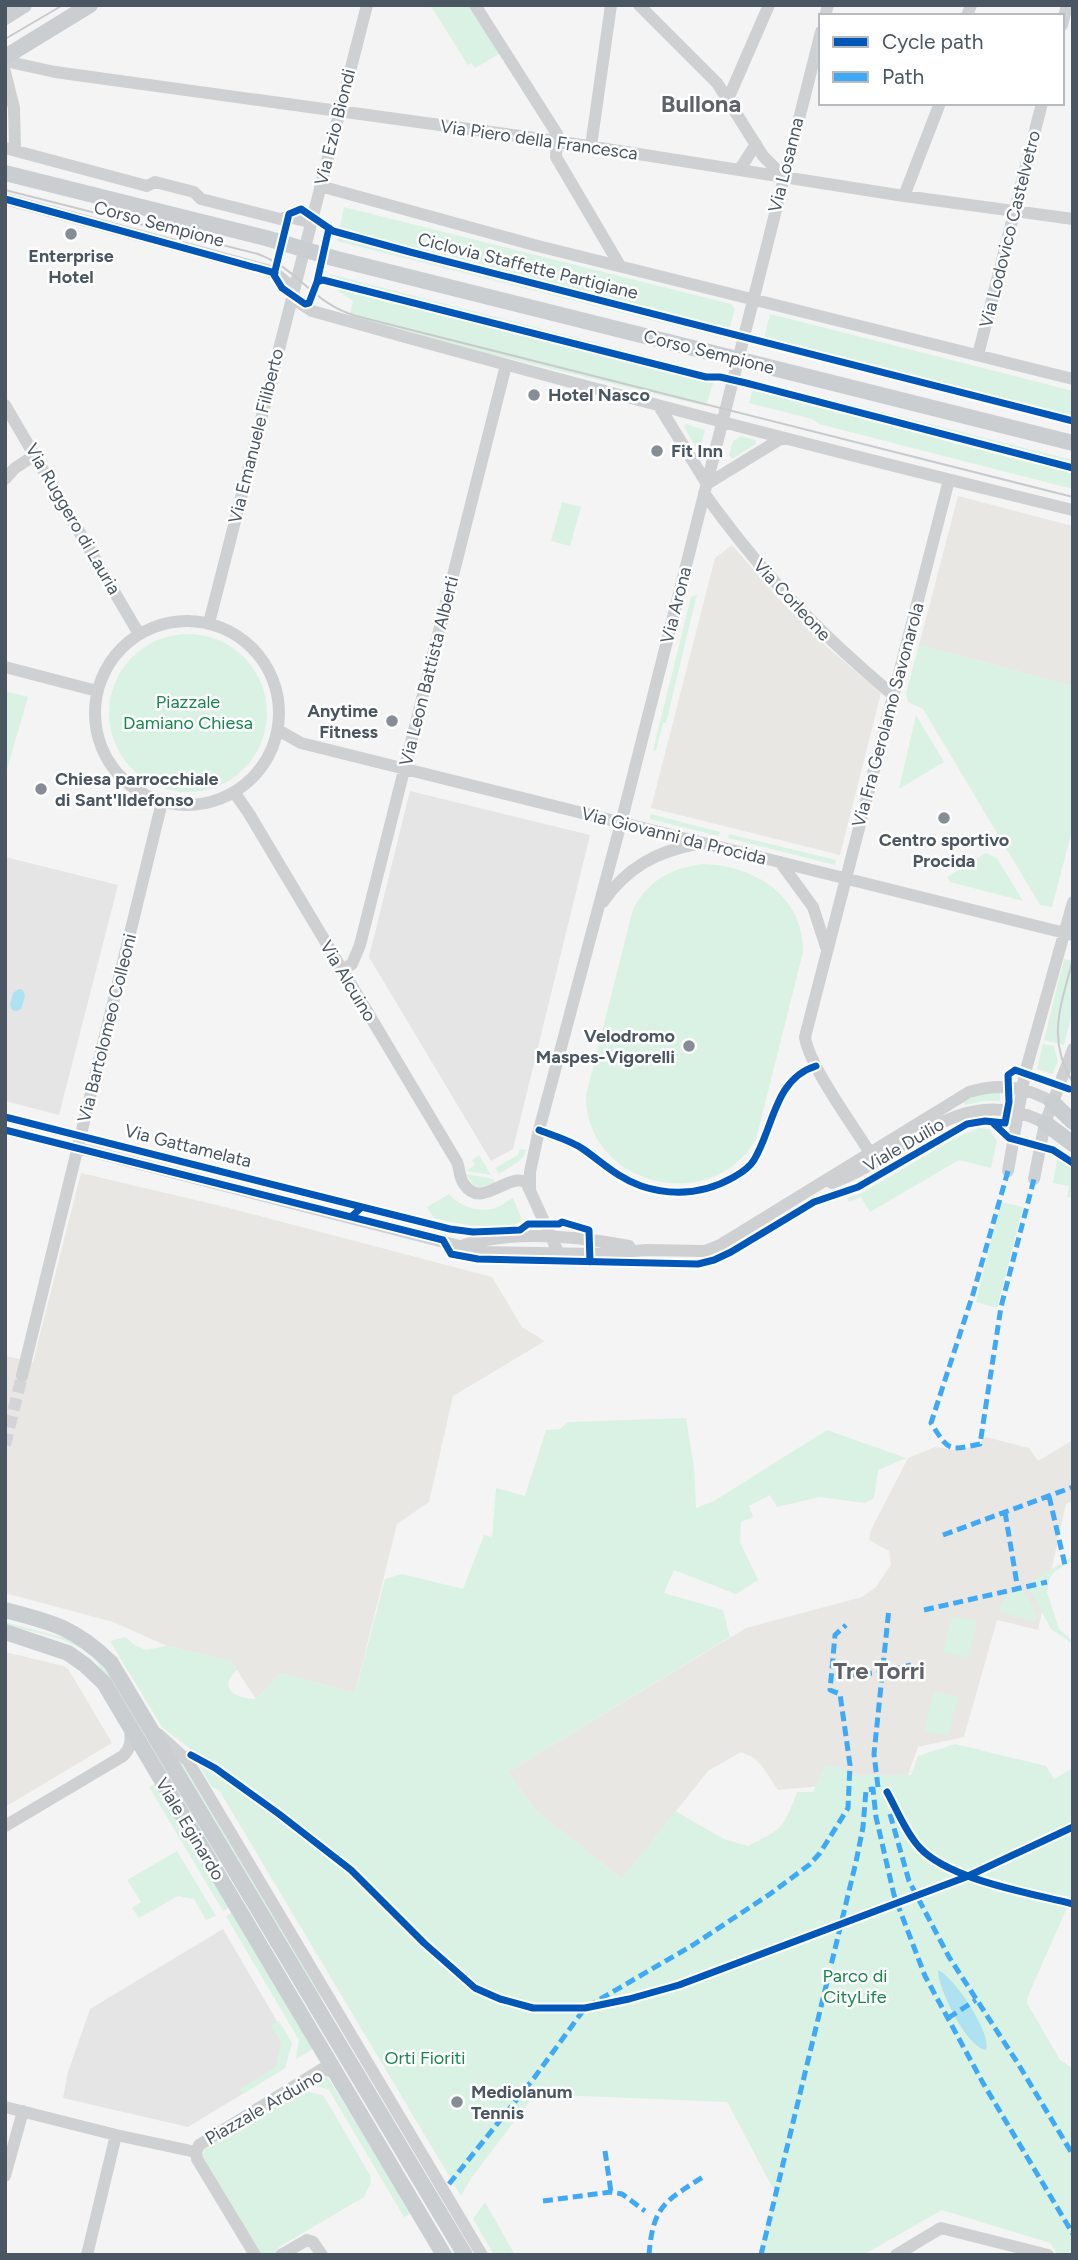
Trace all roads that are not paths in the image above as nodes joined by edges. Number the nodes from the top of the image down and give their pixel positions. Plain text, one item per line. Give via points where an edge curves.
1 (24, 5) edge
2 (90, 5) edge
3 (366, 5) edge
4 (475, 5) edge
5 (611, 5) edge
6 (639, 5) edge
7 (769, 5) edge
8 (5, 17) edge
9 (819, 40) edge
10 (5, 59) edge
11 (5, 72) edge
12 (728, 99) junction
13 (936, 105) edge
14 (1041, 105) edge
15 (339, 112) junction
16 (556, 141) junction
17 (756, 144) junction
18 (591, 146) junction
19 (10, 149) edge
20 (740, 169) junction
21 (13, 175) edge
22 (783, 176) junction
23 (320, 186) junction
24 (904, 196) junction
25 (8, 200) edge
26 (1014, 211) junction
27 (1073, 219) edge
28 (310, 222) junction
29 (303, 249) junction
30 (619, 264) junction
31 (293, 293) junction
32 (752, 299) junction
33 (978, 355) junction
34 (738, 359) junction
35 (506, 365) junction
36 (1073, 379) edge
37 (5, 405) edge
38 (659, 406) junction
39 (722, 422) junction
40 (782, 438) junction
41 (1073, 443) edge
42 (35, 455) junction
43 (5, 480) edge
44 (949, 480) junction
45 (705, 489) junction
46 (1073, 510) edge
47 (209, 623) junction
48 (139, 634) junction
49 (5, 667) edge
50 (97, 691) junction
51 (893, 695) junction
52 (278, 730) junction
53 (404, 769) junction
54 (234, 792) junction
55 (163, 802) junction
56 (621, 822) junction
57 (705, 843) junction
58 (780, 862) junction
59 (845, 878) junction
60 (1073, 902) edge
61 (597, 911) junction
62 (1069, 934) edge
63 (827, 950) junction
64 (342, 970) junction
65 (1072, 1056) edge
66 (1022, 1088) junction
67 (1052, 1102) junction
68 (1019, 1112) junction
69 (1073, 1122) edge
70 (1045, 1123) junction
71 (1073, 1144) edge
72 (78, 1149) junction
73 (870, 1153) junction
74 (1008, 1171) dead end
75 (1034, 1179) dead end
76 (530, 1190) junction
77 (805, 1194) junction
78 (551, 1238) junction
79 (463, 1245) junction
80 (647, 1250) junction
81 (558, 1252) junction
82 (22, 1376) tunnel mouth
83 (5, 1607) edge
84 (5, 1632) edge
85 (130, 1727) junction
86 (5, 1826) edge
87 (202, 1848) junction
88 (323, 2003) junction
89 (335, 2072) junction
90 (5, 2107) edge
91 (23, 2111) junction
92 (116, 2135) junction
93 (196, 2152) junction
94 (403, 2152) junction
95 (5, 2176) edge
96 (87, 2255) edge
97 (254, 2255) edge
98 (281, 2255) edge
99 (322, 2255) edge
100 (444, 2255) edge
101 (465, 2255) edge
102 (482, 2255) edge
103 (896, 2255) edge
104 (1048, 2255) edge

1 - 8 main road
2 - 10 main road
3 - 15 street, Via Ezio Biondi
4 - 16 street via 557,134
5 - 18 street
6 - 12 street
7 - 12 street
9 - 22 street, Via Losanna
10 - 15 street, Via Piero della Francesca via 55,72
11 - 19 street via 14,108
12 - 17 street
13 - 24 street
14 - 26 street, Via Lodovico Castelvetro
15 - 16 street, Via Piero della Francesca
15 - 23 street, Via Ezio Biondi
16 - 18 street, Via Piero della Francesca
16 - 30 street via 559,164
17 - 20 street
17 - 22 street
18 - 20 street, Via Piero della Francesca
19 - 28 street, Corso Sempione via 147,186 155,181 194,192 201,199 280,219
20 - 22 street, Via Piero della Francesca
21 - 29 main road, Corso Sempione
22 - 24 street, Via Piero della Francesca
22 - 32 street, Via Losanna
23 - 28 street, Via Ezio Biondi
23 - 30 street
24 - 26 street, Via Piero della Francesca
25 - 31 street, Corso Sempione via 267,270
26 - 27 street, Via Piero della Francesca
26 - 33 street, Via Lodovico Castelvetro
28 - 29 street, Via Ezio Biondi
29 - 31 street, Via Emanuele Filiberto
29 - 34 main road, Corso Sempione
30 - 32 street
31 - 35 street, Corso Sempione via 312,311
31 - 47 street, Via Emanuele Filiberto
32 - 33 street
32 - 34 street, Via Arona
33 - 36 street
34 - 39 street, Via Arona
34 - 41 main road, Corso Sempione
35 - 38 street, Corso Sempione
35 - 53 street, Via Leon Battista Alberti
37 - 42 street, Via Ruggero di Lauria
38 - 39 street, Corso Sempione
38 - 45 street
39 - 40 street, Corso Sempione
39 - 45 street, Via Arona
40 - 44 street, Corso Sempione
40 - 45 street
42 - 43 street
42 - 48 street, Via Ruggero di Lauria
44 - 46 street, Corso Sempione
44 - 51 street, Via Fra Gerolamo Savonarola
45 - 51 street, Via Corleone via 729,528 772,581
45 - 56 street, Via Arona
47 - 48 street via 167,622
47 - 52 street via 245,640 265,663 279,700
48 - 50 street via 111,660
49 - 50 street
50 - 55 street via 97,734 110,764 132,787
51 - 59 street, Via Fra Gerolamo Savonarola
52 - 53 street, Via Giovanni da Procida via 301,743
52 - 54 street via 264,764
53 - 56 street, Via Giovanni da Procida
53 - 64 street, Via Leon Battista Alberti via 358,951 352,964
54 - 55 street via 197,804
54 - 64 street, Via Alcuino
55 - 72 street, Via Bartolomeo Colleoni
56 - 57 street, Via Giovanni da Procida
56 - 61 street, Via Arona
57 - 58 street, Via Giovanni da Procida
57 - 61 street, Via Arona via 672,849 631,870
58 - 59 street, Via Giovanni da Procida
58 - 63 street via 813,907
59 - 62 street, Via Giovanni da Procida
59 - 63 street, Via Fra Gerolamo Savonarola
60 - 62 street
61 - 76 street, Via Arona via 539,1130
62 - 66 street
63 - 73 street, Via Fra Gerolamo Savonarola via 805,1037 807,1048
64 - 76 street, Via Alcuino via 465,1186 487,1193 517,1180 526,1182
65 - 67 street
66 - 67 street
66 - 68 street
66 - 73 street, Viale Duilio via 996,1086 969,1092
67 - 69 main road
67 - 70 street
68 - 70 street, Viale Duilio
68 - 74 street
68 - 77 street, Viale Duilio via 983,1108 956,1116 854,1174
70 - 71 main road
70 - 75 street
72 - 79 street, Via Gattamelata
72 - 82 street, Via Bartolomeo Colleoni
73 - 77 street, Viale Duilio
76 - 78 street
77 - 80 street, Viale Duilio via 712,1248
78 - 79 street, Viale Duilio
78 - 80 street, Viale Duilio
78 - 81 street
79 - 81 street, Viale Duilio via 483,1252
80 - 81 street, Viale Duilio
83 - 88 main road, Viale Eginardo via 64,1628 89,1642 111,1663
84 - 85 main road, Viale Eginardo via 78,1658 104,1684
85 - 86 street via 131,1742 123,1756
85 - 87 main road, Viale Eginardo
87 - 88 main road via 232,1883 303,2002 309,2007
87 - 89 main road, Viale Eginardo
88 - 94 main road, Viale Eginardo
88 - 102 street, Viale Eginardo via 352,2036
89 - 93 street, Piazzale Arduino via 322,2069 198,2145
89 - 94 main road via 350,2080 385,2137
89 - 100 main road, Piazzale Arduino
90 - 91 street
91 - 92 street
91 - 95 street
92 - 93 street
92 - 96 street
93 - 97 street, Piazzale Arduino
94 - 101 main road
98 - 99 street via 307,2240
103 - 104 street via 941,2228

